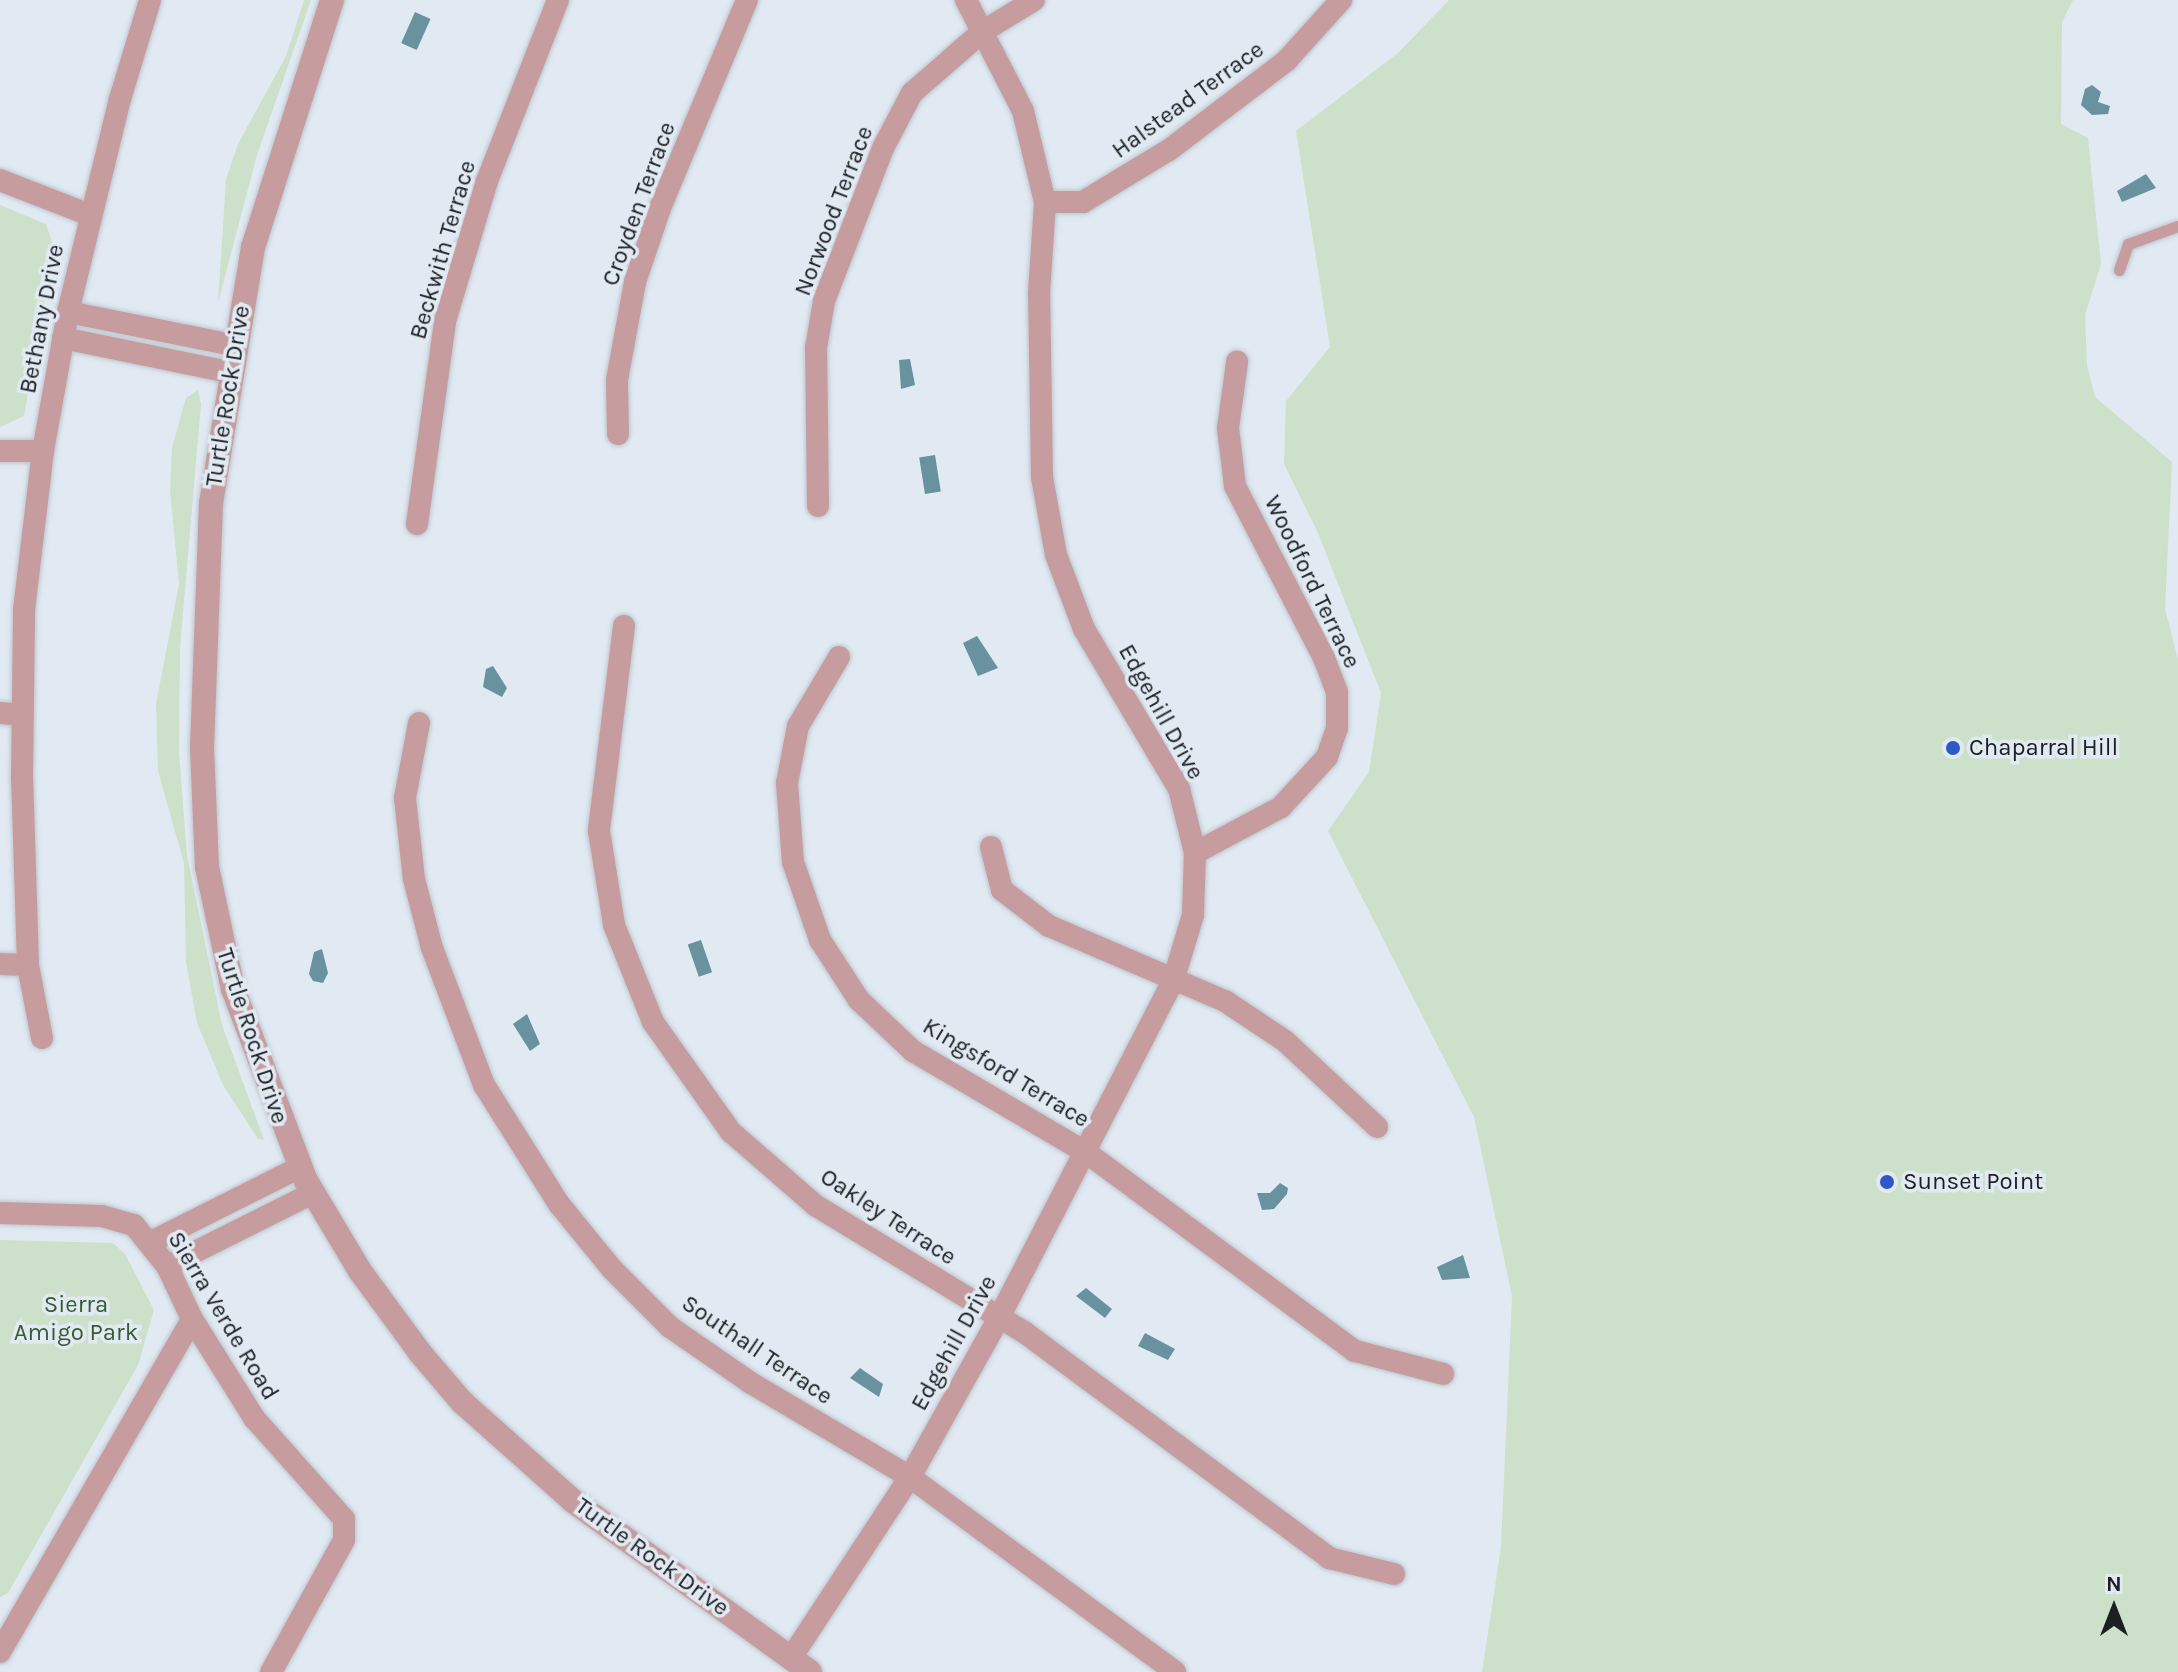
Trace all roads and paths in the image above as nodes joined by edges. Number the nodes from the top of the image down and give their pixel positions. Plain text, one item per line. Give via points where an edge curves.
1 (150, 0) edge
2 (332, 0) edge
3 (558, 0) edge
4 (747, 0) edge
5 (966, 0) edge
6 (1034, 0) edge
7 (1341, 0) edge
8 (982, 32) junction
9 (0, 180) edge
10 (1045, 202) junction
11 (90, 215) junction
12 (2178, 226) edge
13 (2119, 270) dead end
14 (68, 312) junction
15 (63, 338) junction
16 (233, 345) junction
17 (1237, 362) dead end
18 (229, 372) junction
19 (618, 434) dead end
20 (0, 451) edge
21 (43, 451) junction
22 (818, 506) dead end
23 (417, 524) dead end
24 (624, 626) dead end
25 (839, 657) dead end
26 (11, 714) edge
27 (419, 723) dead end
28 (991, 847) dead end
29 (1195, 853) junction
30 (0, 964) edge
31 (28, 965) junction
32 (1173, 981) junction
33 (42, 1038) dead end
34 (1377, 1127) dead end
35 (1087, 1153) junction
36 (300, 1167) junction
37 (313, 1193) junction
38 (0, 1213) edge
39 (151, 1242) junction
40 (167, 1266) junction
41 (1000, 1316) junction
42 (192, 1319) junction
43 (1443, 1374) dead end
44 (910, 1477) junction
45 (1394, 1574) dead end
46 (3, 1641) edge
47 (800, 1665) edge
48 (271, 1672) edge
49 (1175, 1672) edge

1 - 11 street, Bethany Drive
2 - 16 street, Turtle Rock Drive via 253,247
3 - 23 street, Beckwith Terrace via 487,181 445,321
4 - 19 street, Croyden Terrace via 635,282 617,380
5 - 8 street, Edgehill Drive
6 - 8 street, Norwood Terrace
7 - 10 street, Halstead Terrace via 1287,60 1169,150 1083,202
8 - 10 street, Edgehill Drive via 1023,111
8 - 22 street, Norwood Terrace via 912,93 883,148 824,301 816,348
9 - 11 street
10 - 29 street, Edgehill Drive via 1039,293 1042,477 1056,555 1084,629 1179,789
11 - 14 street, Bethany Drive
12 - 13 lane via 2128,244
14 - 15 street, Bethany Drive
14 - 16 street
15 - 18 street
15 - 21 street, Bethany Drive
16 - 18 street, Turtle Rock Drive
17 - 29 street, Woodford Terrace via 1228,428 1235,486 1324,658 1337,692 1337,728 1327,757 1281,807
18 - 36 street, Turtle Rock Drive via 203,625 207,867 233,989
20 - 21 street
21 - 26 street, Bethany Drive
24 - 41 street, Oakley Terrace via 599,831 614,925 653,1022 731,1132 815,1205
25 - 35 street, Kingsford Terrace via 798,726 787,783 793,862 820,940 859,1000 913,1051
26 - 31 street, Bethany Drive
27 - 44 street, Southall Terrace via 405,798 414,879 454,1014 484,1085 522,1148 612,1269 670,1327 751,1383
28 - 32 street via 1002,890 1049,926
29 - 32 street, Edgehill Drive via 1193,915
30 - 31 street
31 - 33 street, Bethany Drive
32 - 34 street via 1225,1001 1285,1041
32 - 35 street, Edgehill Drive
35 - 41 street, Edgehill Drive
35 - 43 street, Kingsford Terrace via 1355,1351
36 - 37 street, Turtle Rock Drive
36 - 39 street
37 - 40 street
37 - 47 street, Turtle Rock Drive via 360,1271 462,1402 573,1501
38 - 39 street, Sierra Verde Road via 102,1216 134,1225
39 - 40 street, Sierra Verde Road
40 - 42 street, Sierra Verde Road
41 - 44 street, Edgehill Drive
41 - 45 street, Oakley Terrace via 1110,1391 1329,1558
42 - 46 street
42 - 48 street, Sierra Verde Road via 254,1418 344,1519 344,1540
44 - 47 street, Edgehill Drive
44 - 49 street, Southall Terrace

